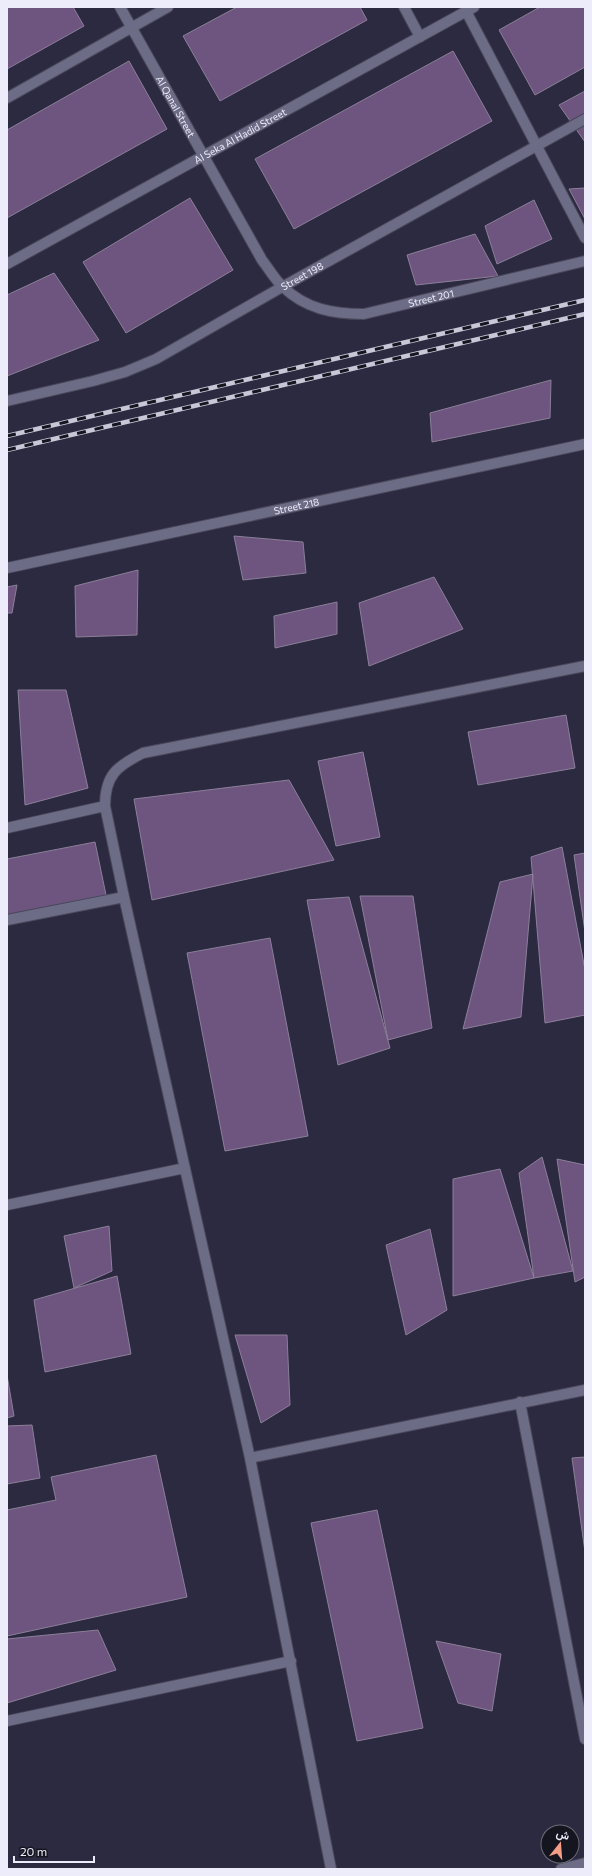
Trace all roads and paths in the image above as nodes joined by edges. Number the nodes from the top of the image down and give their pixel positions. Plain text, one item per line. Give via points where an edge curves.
1 (120, 7) edge
2 (168, 7) edge
3 (404, 7) edge
4 (470, 9) edge
5 (131, 27) junction
6 (420, 37) junction
7 (7, 98) edge
8 (585, 119) edge
9 (536, 146) junction
10 (204, 156) junction
11 (585, 238) edge
12 (585, 261) edge
13 (7, 264) edge
14 (282, 287) junction
15 (7, 401) edge
16 (585, 444) edge
17 (7, 568) edge
18 (585, 666) edge
19 (105, 806) junction
20 (7, 828) edge
21 (124, 897) junction
22 (7, 920) edge
23 (185, 1168) junction
24 (7, 1205) edge
25 (585, 1390) edge
26 (520, 1402) junction
27 (250, 1458) junction
28 (291, 1661) junction
29 (7, 1721) edge
30 (585, 1739) edge
31 (585, 1864) edge
32 (331, 1869) edge
33 (562, 1869) edge

1 - 5 street, Al Qanal Street
2 - 5 street
3 - 6 street
4 - 6 street, Al Seka Al Hadid Street
4 - 9 street
5 - 7 street
5 - 10 street, Al Qanal Street
6 - 10 street, Al Seka Al Hadid Street
8 - 9 street, Street 198
9 - 11 street
9 - 14 street, Street 198
10 - 13 street, Al Seka Al Hadid Street
10 - 14 street, Al Qanal Street via 262,260
12 - 14 street, Street 201 via 364,314 342,314 320,309 300,300
14 - 15 street, Street 198 via 156,359 125,372 93,382
16 - 17 street, Street 218
18 - 19 street via 143,753 126,762 112,774 105,790
19 - 20 street
19 - 21 street
21 - 22 street
21 - 23 street
23 - 24 street
23 - 27 street
25 - 26 street
26 - 27 street
26 - 30 street
27 - 28 street
28 - 29 street
28 - 32 street
31 - 33 street

